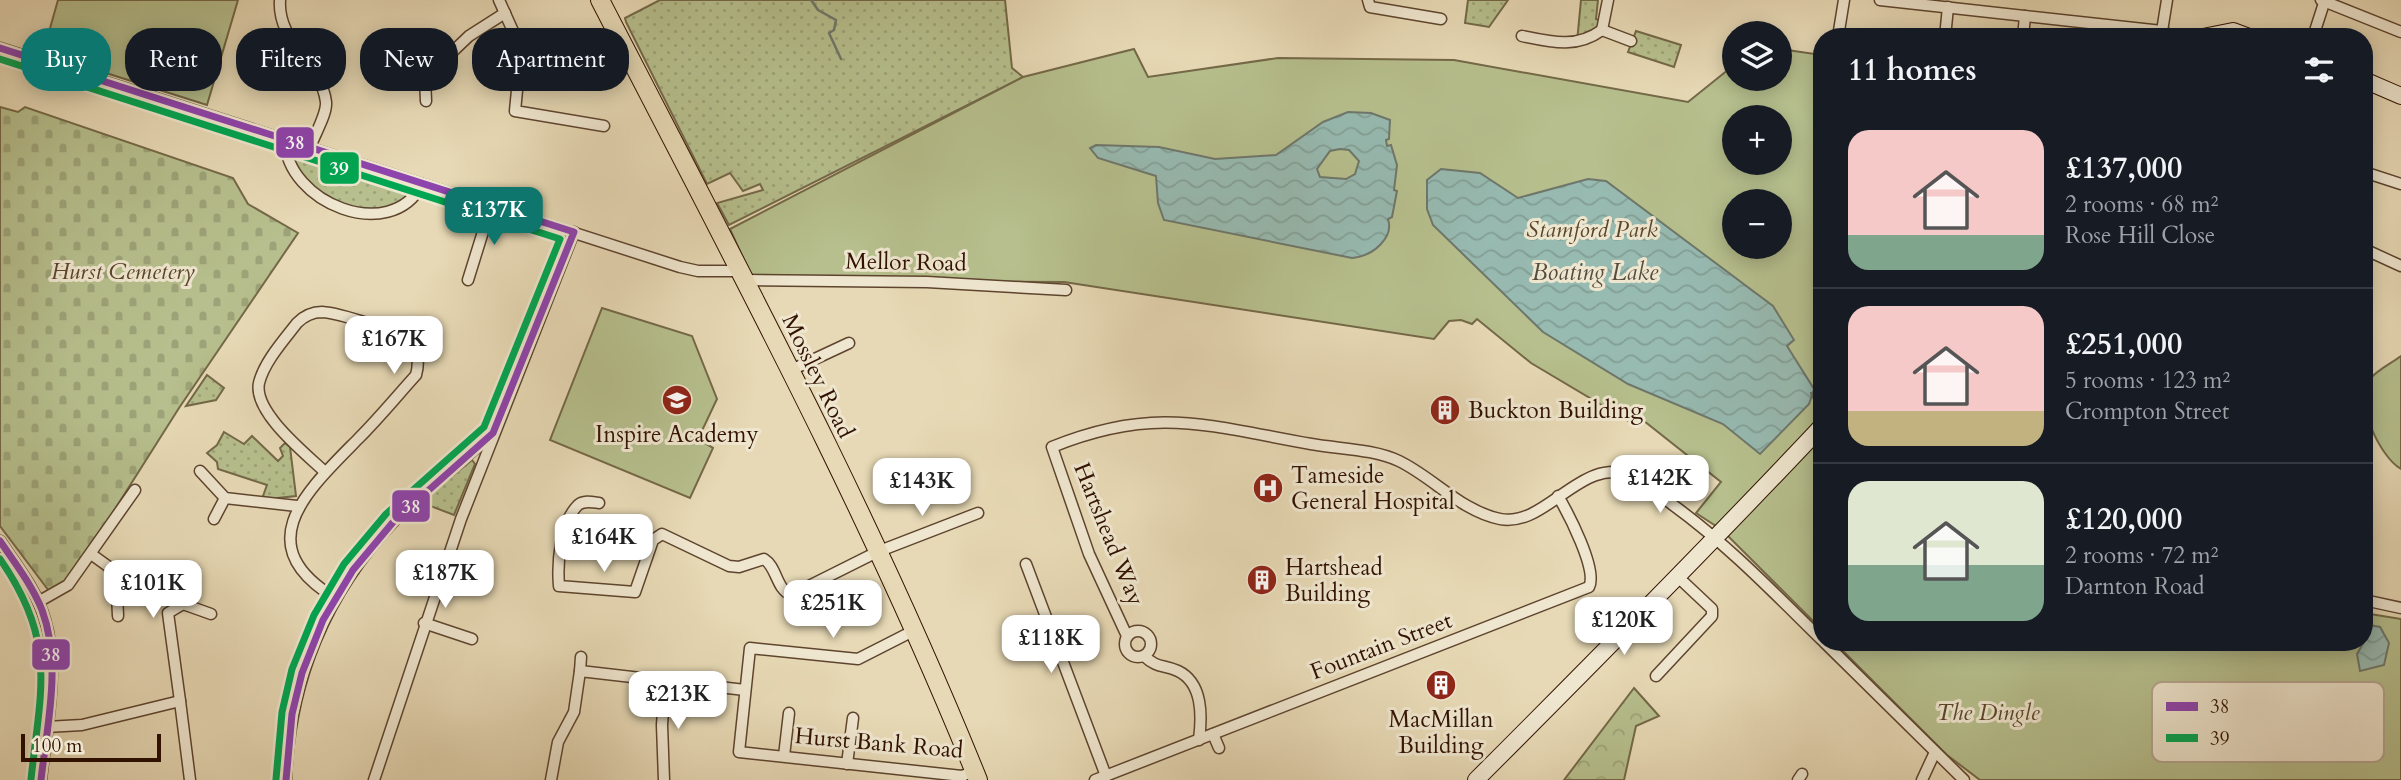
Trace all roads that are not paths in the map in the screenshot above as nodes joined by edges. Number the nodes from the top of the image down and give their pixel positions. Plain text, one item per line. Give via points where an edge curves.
1 (280, 0) edge
2 (499, 0) edge
3 (600, 0) edge
4 (1368, 0) edge
5 (1608, 0) edge
6 (1844, 0) edge
7 (1880, 0) edge
8 (2167, 0) edge
9 (2324, 1) edge
10 (1948, 7) junction
11 (505, 13) junction
12 (2025, 16) junction
13 (1441, 19) dead end
14 (511, 28) edge
15 (1839, 28) edge
16 (1946, 28) edge
17 (2024, 28) edge
18 (2135, 28) edge
19 (2162, 28) edge
20 (2316, 28) edge
21 (1602, 30) junction
22 (2401, 32) edge
23 (1522, 36) dead end
24 (1631, 41) dead end
25 (0, 48) edge
26 (2373, 84) edge
27 (517, 91) edge
28 (2401, 96) edge
29 (426, 101) dead end
30 (604, 126) dead end
31 (285, 140) junction
32 (310, 148) junction
33 (2373, 175) edge
34 (422, 184) junction
35 (2401, 184) edge
36 (491, 206) junction
37 (574, 232) junction
38 (2373, 253) edge
39 (2401, 266) edge
40 (742, 275) junction
41 (468, 279) dead end
42 (1066, 290) dead end
43 (849, 343) dead end
44 (789, 371) junction
45 (493, 433) junction
46 (1813, 435) edge
47 (200, 471) dead end
48 (325, 472) junction
49 (135, 490) dead end
50 (1558, 496) junction
51 (225, 498) junction
52 (599, 503) dead end
53 (297, 506) junction
54 (978, 513) dead end
55 (214, 519) dead end
56 (1715, 535) junction
57 (0, 541) edge
58 (877, 552) junction
59 (91, 554) junction
60 (1026, 564) dead end
61 (1678, 577) junction
62 (335, 598) junction
63 (38, 602) junction
64 (2373, 602) edge
65 (104, 608) dead end
66 (2401, 608) edge
67 (211, 614) dead end
68 (424, 623) junction
69 (915, 630) junction
70 (1813, 631) edge
71 (1127, 636) junction
72 (472, 639) dead end
73 (1833, 651) edge
74 (1144, 656) junction
75 (582, 657) dead end
76 (580, 671) junction
77 (1656, 676) dead end
78 (666, 681) junction
79 (745, 690) junction
80 (180, 701) junction
81 (789, 713) dead end
82 (853, 718) dead end
83 (46, 727) junction
84 (1213, 734) junction
85 (1199, 740) junction
86 (1219, 748) dead end
87 (1935, 752) junction
88 (784, 756) junction
89 (847, 764) junction
90 (976, 776) edge
91 (1101, 778) edge
92 (41, 780) edge
93 (190, 780) edge
94 (286, 780) edge
95 (374, 780) edge
96 (551, 780) edge
97 (664, 780) edge
98 (1476, 780) edge
99 (1922, 780) edge
100 (1964, 780) edge

1 - 32 street via 285,33 320,83 326,104
2 - 11 street
3 - 40 main road, Mossley Road
4 - 13 street via 1370,6 1385,11
5 - 21 street
6 - 15 street
7 - 10 street
8 - 19 street
9 - 20 street
9 - 22 street
10 - 12 street
10 - 16 street
11 - 14 street
11 - 29 street via 469,36 425,78
12 - 17 street
12 - 18 street
21 - 23 street via 1585,40 1564,44
21 - 24 street
25 - 31 street, Mellor Road
26 - 28 street
27 - 30 street via 515,111
31 - 32 street, Mellor Road
31 - 34 street via 288,165 295,176 344,211 398,207
32 - 34 street, Mellor Road
33 - 35 street
34 - 36 street, Mellor Road
36 - 37 street, Mellor Road
36 - 41 street
37 - 40 street, Mellor Road via 680,267
37 - 45 street
38 - 39 street
40 - 42 street, Mellor Road
40 - 44 main road, Mossley Road
43 - 44 street
44 - 58 main road, Mossley Road
45 - 62 street via 394,521
45 - 68 street
46 - 56 street
47 - 51 street
48 - 48 street via 266,412 258,393 264,370 297,323 321,312 409,340 419,365 416,375
48 - 53 street
49 - 59 street
50 - 56 street via 1596,474 1619,471 1637,478
50 - 71 street, Hartshead Way via 1530,515 1502,520 1475,511 1389,457 1197,422 1150,421 1052,447 1089,554
50 - 84 street, Fountain Street via 1592,574 1589,587
51 - 53 street
51 - 55 street
52 - 58 street via 579,504 567,523 559,586 635,592 657,534 729,566 764,559 790,595
53 - 62 street via 291,533 300,570
54 - 58 street
56 - 61 street
56 - 70 street
57 - 63 street
58 - 69 main road, Mossley Road
59 - 63 street via 68,585
59 - 65 street via 116,572 118,612
60 - 91 street
61 - 77 street via 1712,609 1712,616
61 - 98 street
62 - 94 street via 302,673 292,714
63 - 83 street via 50,648
64 - 66 street
67 - 80 street via 183,604 168,613
68 - 72 street
68 - 95 street
69 - 79 street via 858,659 750,648
69 - 90 main road, Mossley Road
71 - 74 street via 1124,645 1128,653
71 - 74 street via 1138,631 1149,637 1152,645
73 - 87 street
74 - 85 street via 1156,667 1187,677 1201,706
75 - 76 street
76 - 78 street
76 - 96 street via 574,712 558,742
78 - 79 street
78 - 97 street
79 - 88 street, Hurst Bank Road via 739,752
80 - 83 street via 82,725
80 - 93 street
81 - 88 street
82 - 89 street
83 - 92 street
84 - 85 street, Fountain Street
84 - 86 street
85 - 91 street, Fountain Street
87 - 99 street
87 - 100 street
88 - 89 street, Hurst Bank Road
89 - 90 street, Hurst Bank Road

